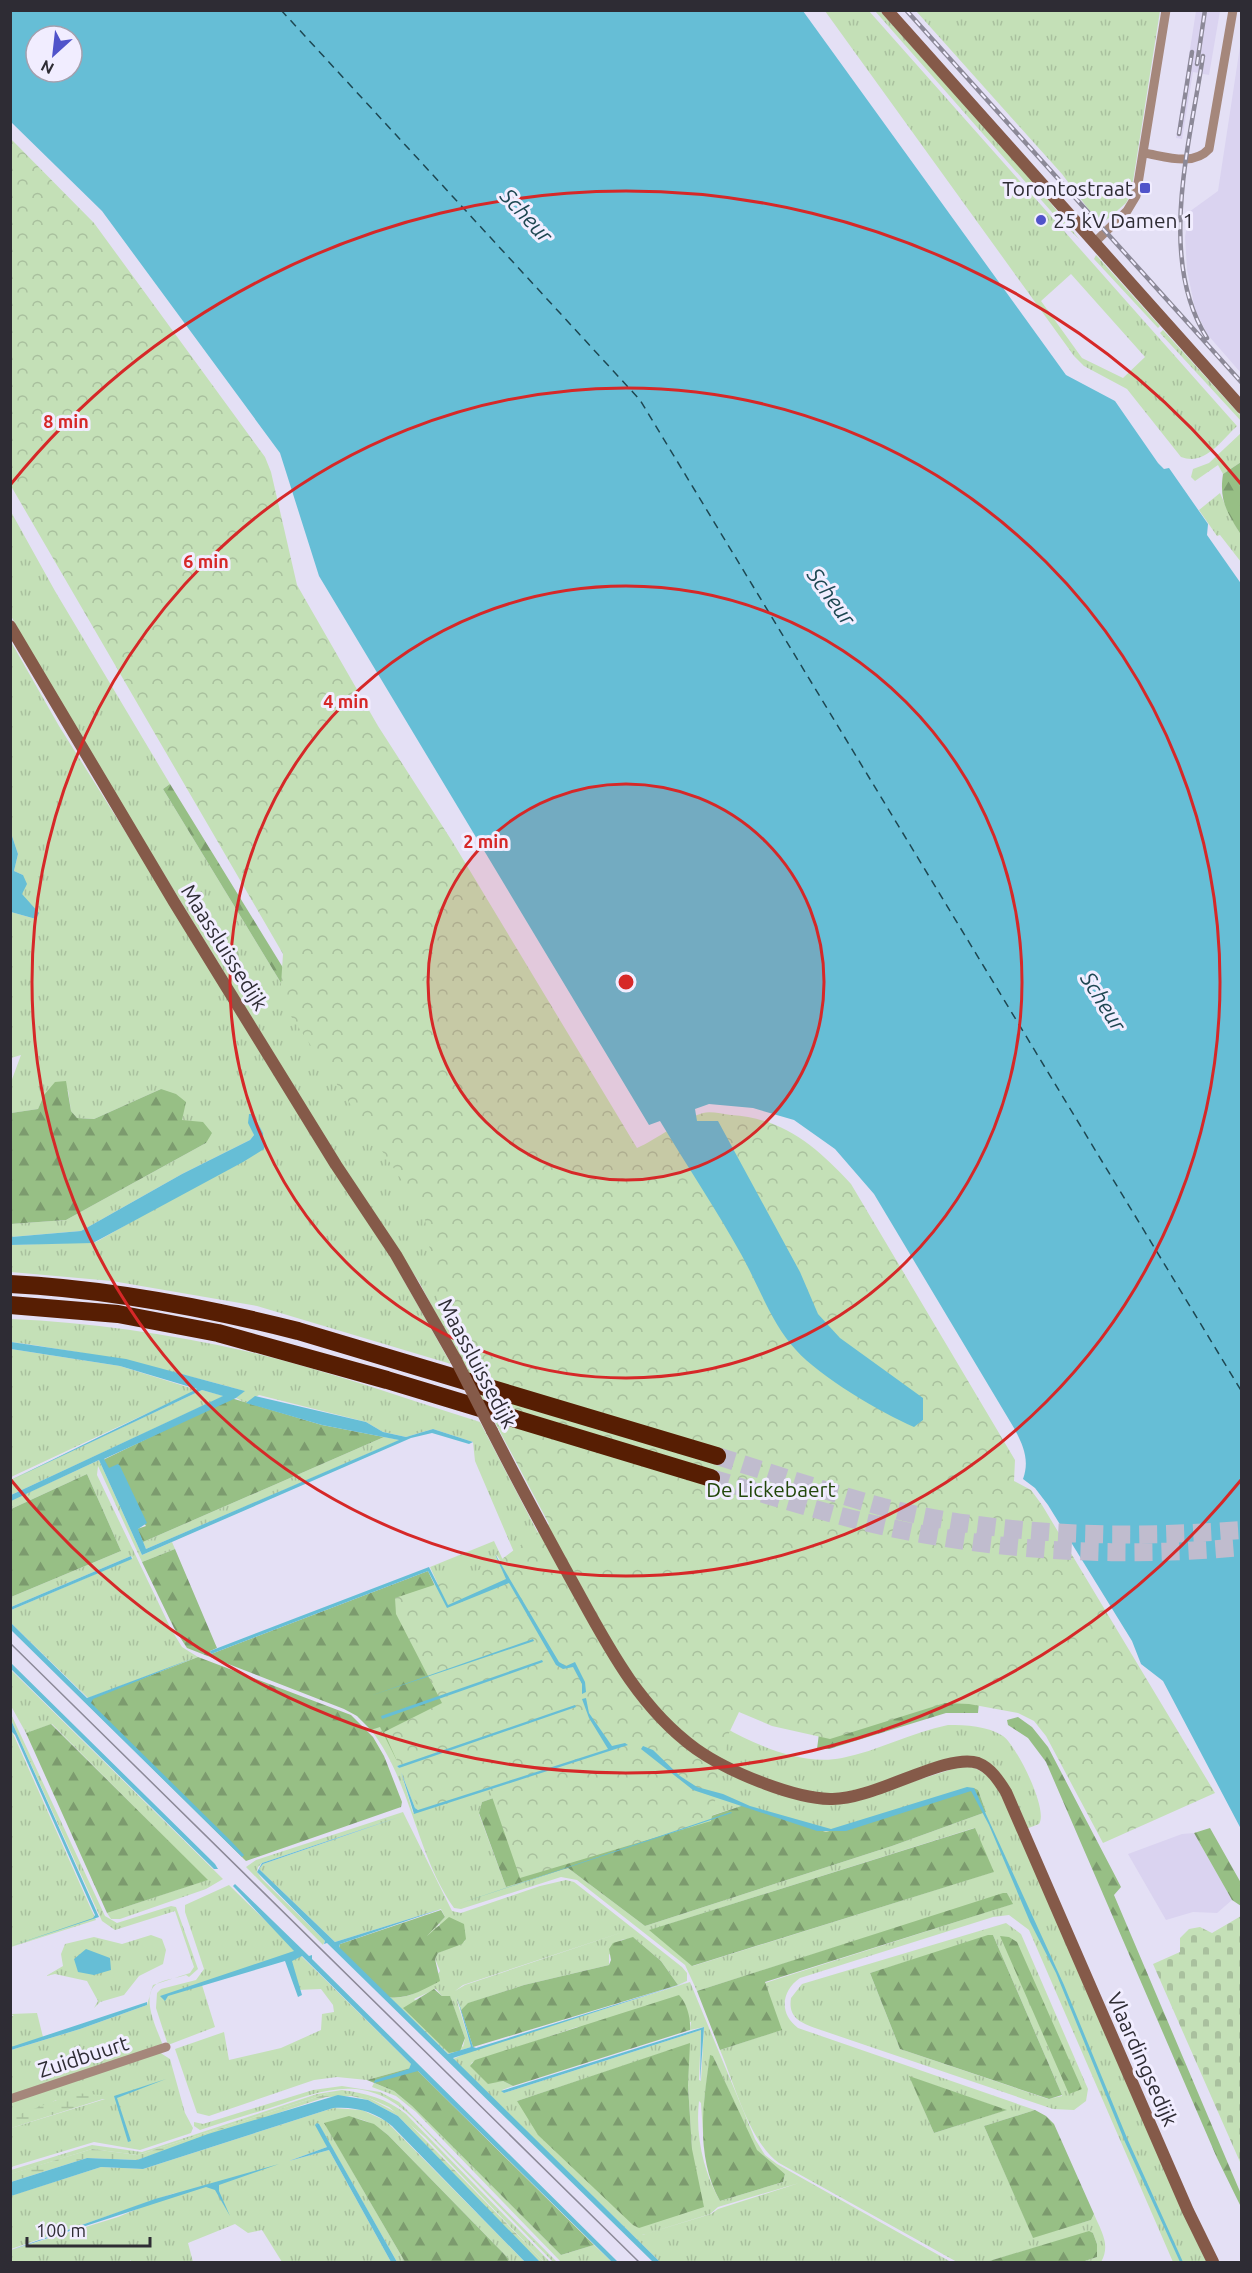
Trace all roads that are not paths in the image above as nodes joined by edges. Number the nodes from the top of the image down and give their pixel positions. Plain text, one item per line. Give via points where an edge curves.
1 (887, 10) edge
2 (1166, 10) edge
3 (1233, 10) edge
4 (1144, 153) junction
5 (1094, 243) junction
6 (1242, 408) edge
7 (10, 626) edge
8 (10, 1284) edge
9 (10, 1305) edge
10 (717, 1456) tunnel mouth
11 (711, 1478) tunnel mouth
12 (1039, 1870) joint
13 (166, 2047) dead end
14 (10, 2099) edge
15 (1213, 2262) edge

1 - 5 street
2 - 4 street
3 - 4 street via 1209,149 1190,159
4 - 5 street via 1133,203
5 - 6 street
7 - 12 street, Maassluissedijk, bridge via 174,902 396,1255 582,1600 629,1679 660,1717 695,1748 744,1775 804,1795 831,1799 861,1795 962,1761 980,1764 996,1776 1006,1792
8 - 10 highway via 162,1300 245,1318
9 - 11 highway via 118,1314 228,1335
12 - 15 street, Vlaardingsedijk
13 - 14 street, Zuidbuurt

